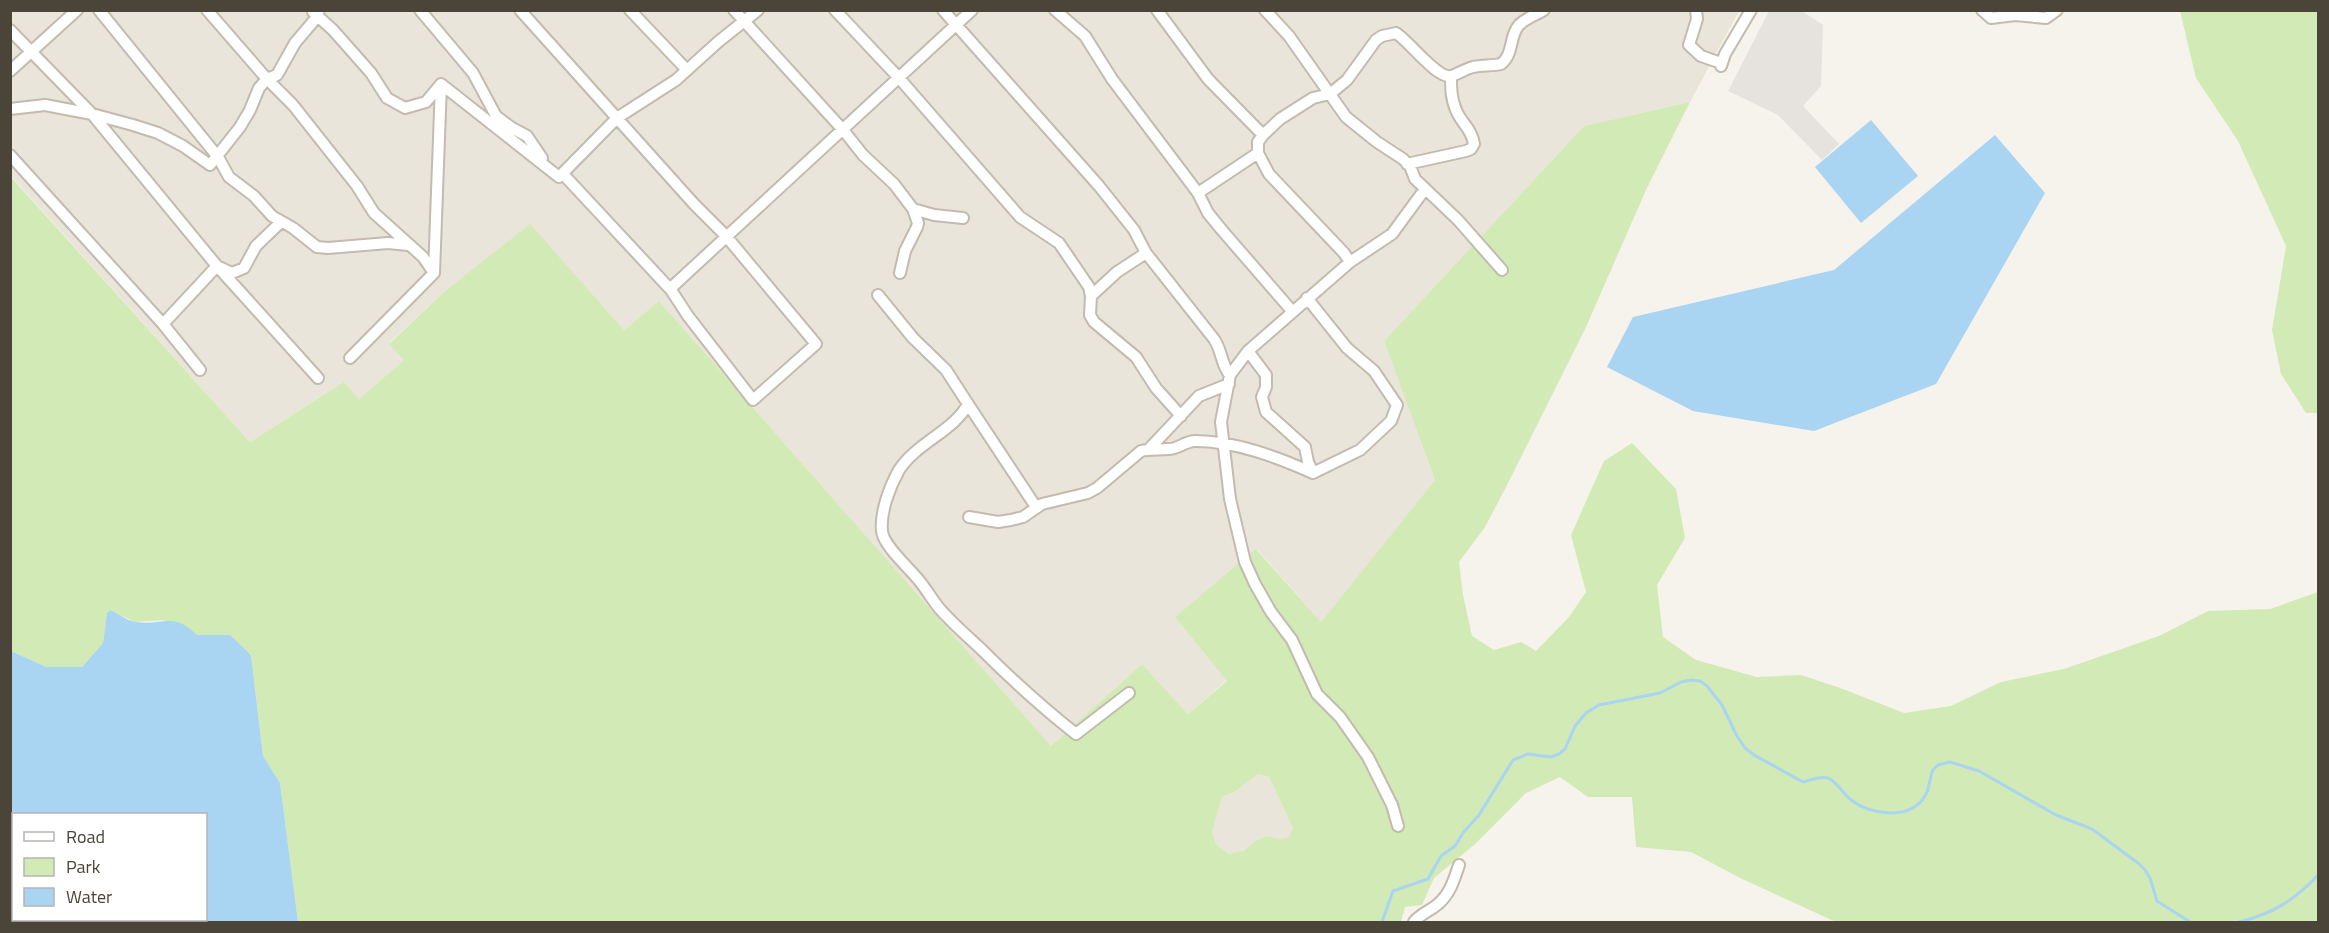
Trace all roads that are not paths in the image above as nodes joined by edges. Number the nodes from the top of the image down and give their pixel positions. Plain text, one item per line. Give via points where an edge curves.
1 (77, 10) edge
2 (99, 10) edge
3 (207, 10) edge
4 (420, 10) edge
5 (520, 10) edge
6 (630, 10) edge
7 (734, 10) edge
8 (758, 10) edge
9 (835, 10) edge
10 (943, 10) edge
11 (972, 10) edge
12 (1055, 10) edge
13 (1157, 10) edge
14 (1265, 10) edge
15 (1544, 10) edge
16 (1696, 10) edge
17 (1751, 10) edge
18 (1982, 10) edge
19 (2057, 10) edge
20 (316, 13) edge
21 (744, 22) junction
22 (956, 25) junction
23 (10, 30) edge
24 (32, 53) junction
25 (686, 69) junction
26 (10, 70) edge
27 (1316, 75) junction
28 (1451, 76) junction
29 (899, 78) junction
30 (267, 79) junction
31 (441, 84) junction
32 (1330, 94) junction
33 (1313, 98) junction
34 (10, 109) edge
35 (92, 114) junction
36 (617, 118) junction
37 (844, 131) junction
38 (1263, 135) junction
39 (1258, 153) junction
40 (10, 155) edge
41 (218, 157) junction
42 (1407, 164) junction
43 (561, 176) junction
44 (1425, 189) junction
45 (1198, 193) junction
46 (913, 209) junction
47 (963, 218) dead end
48 (281, 222) junction
49 (726, 236) junction
50 (408, 245) junction
51 (1146, 253) junction
52 (1350, 262) junction
53 (217, 266) junction
54 (1502, 270) dead end
55 (434, 273) junction
56 (900, 273) dead end
57 (671, 290) junction
58 (878, 295) dead end
59 (1091, 296) junction
60 (1307, 298) junction
61 (1292, 311) junction
62 (163, 324) junction
63 (1248, 351) junction
64 (350, 358) dead end
65 (200, 370) dead end
66 (318, 378) dead end
67 (1230, 379) junction
68 (968, 404) junction
69 (1181, 416) junction
70 (1222, 443) junction
71 (1149, 449) junction
72 (1313, 473) junction
73 (1036, 507) junction
74 (969, 517) dead end
75 (1129, 693) dead end
76 (1398, 826) dead end
77 (1459, 865) dead end
78 (1414, 922) edge

1 - 24 street
2 - 41 street
3 - 30 street
4 - 43 street via 473,73 496,116 527,136
5 - 36 street
6 - 25 street
7 - 21 street
8 - 21 street
9 - 29 street
10 - 22 street
11 - 22 street
12 - 45 street via 1085,36 1112,79
13 - 38 street via 1208,79
14 - 27 street
15 - 28 street via 1517,29 1509,56 1501,64 1474,67
16 - 17 street via 1689,45 1721,65
18 - 19 street via 1991,18 2046,18
20 - 30 street via 277,75
20 - 31 street via 371,73 387,98 405,108 426,102
21 - 25 street
21 - 37 street
22 - 29 street
22 - 51 street via 1091,177 1134,230
23 - 24 street
24 - 26 street
24 - 35 street
25 - 36 street via 676,80
27 - 32 street
27 - 33 street
28 - 32 street via 1437,72 1396,33 1376,40 1347,80
28 - 42 street via 1456,110 1470,130 1474,144 1466,151
29 - 37 street
29 - 59 street via 1020,217 1059,243 1089,286
30 - 41 street
30 - 50 street via 293,105 374,213
31 - 43 street
31 - 55 street
32 - 33 street
32 - 42 street via 1346,117
33 - 38 street
34 - 35 street via 45,105
35 - 41 street via 158,133 210,165
35 - 53 street
36 - 43 street
36 - 49 street
37 - 46 street
37 - 49 street
38 - 39 street
39 - 45 street
39 - 52 street via 1269,174
40 - 62 street
41 - 48 street via 229,177
42 - 44 street
43 - 57 street
44 - 52 street via 1392,234
44 - 54 street
45 - 61 street via 1208,213
46 - 47 street via 934,216
46 - 56 street via 918,223
48 - 50 street via 317,247
48 - 53 street via 256,246 244,268 232,273
49 - 57 street
49 - 57 street via 816,344 753,400
50 - 55 street
51 - 59 street
51 - 67 street via 1214,339
52 - 60 street
53 - 62 street
53 - 66 street
55 - 64 street
58 - 68 street via 946,370
59 - 69 street via 1090,315 1094,322 1136,357
60 - 61 street
60 - 72 street via 1347,348 1374,371 1397,409 1391,421 1360,450
61 - 63 street
62 - 65 street
63 - 67 street
63 - 72 street via 1266,375 1262,397 1266,412 1305,447
67 - 69 street via 1199,396
67 - 70 street via 1221,422
68 - 73 street
68 - 75 street via 961,415 911,455 899,470 883,515 882,532 887,542 939,609 1019,687 1077,734
69 - 71 street
70 - 71 street via 1192,441 1170,450
70 - 72 street via 1284,459
70 - 76 street via 1241,546 1255,584 1292,640 1317,694 1340,717 1368,757
71 - 73 street via 1140,451 1088,493
73 - 74 street via 1023,518 998,522
77 - 78 street via 1446,896

